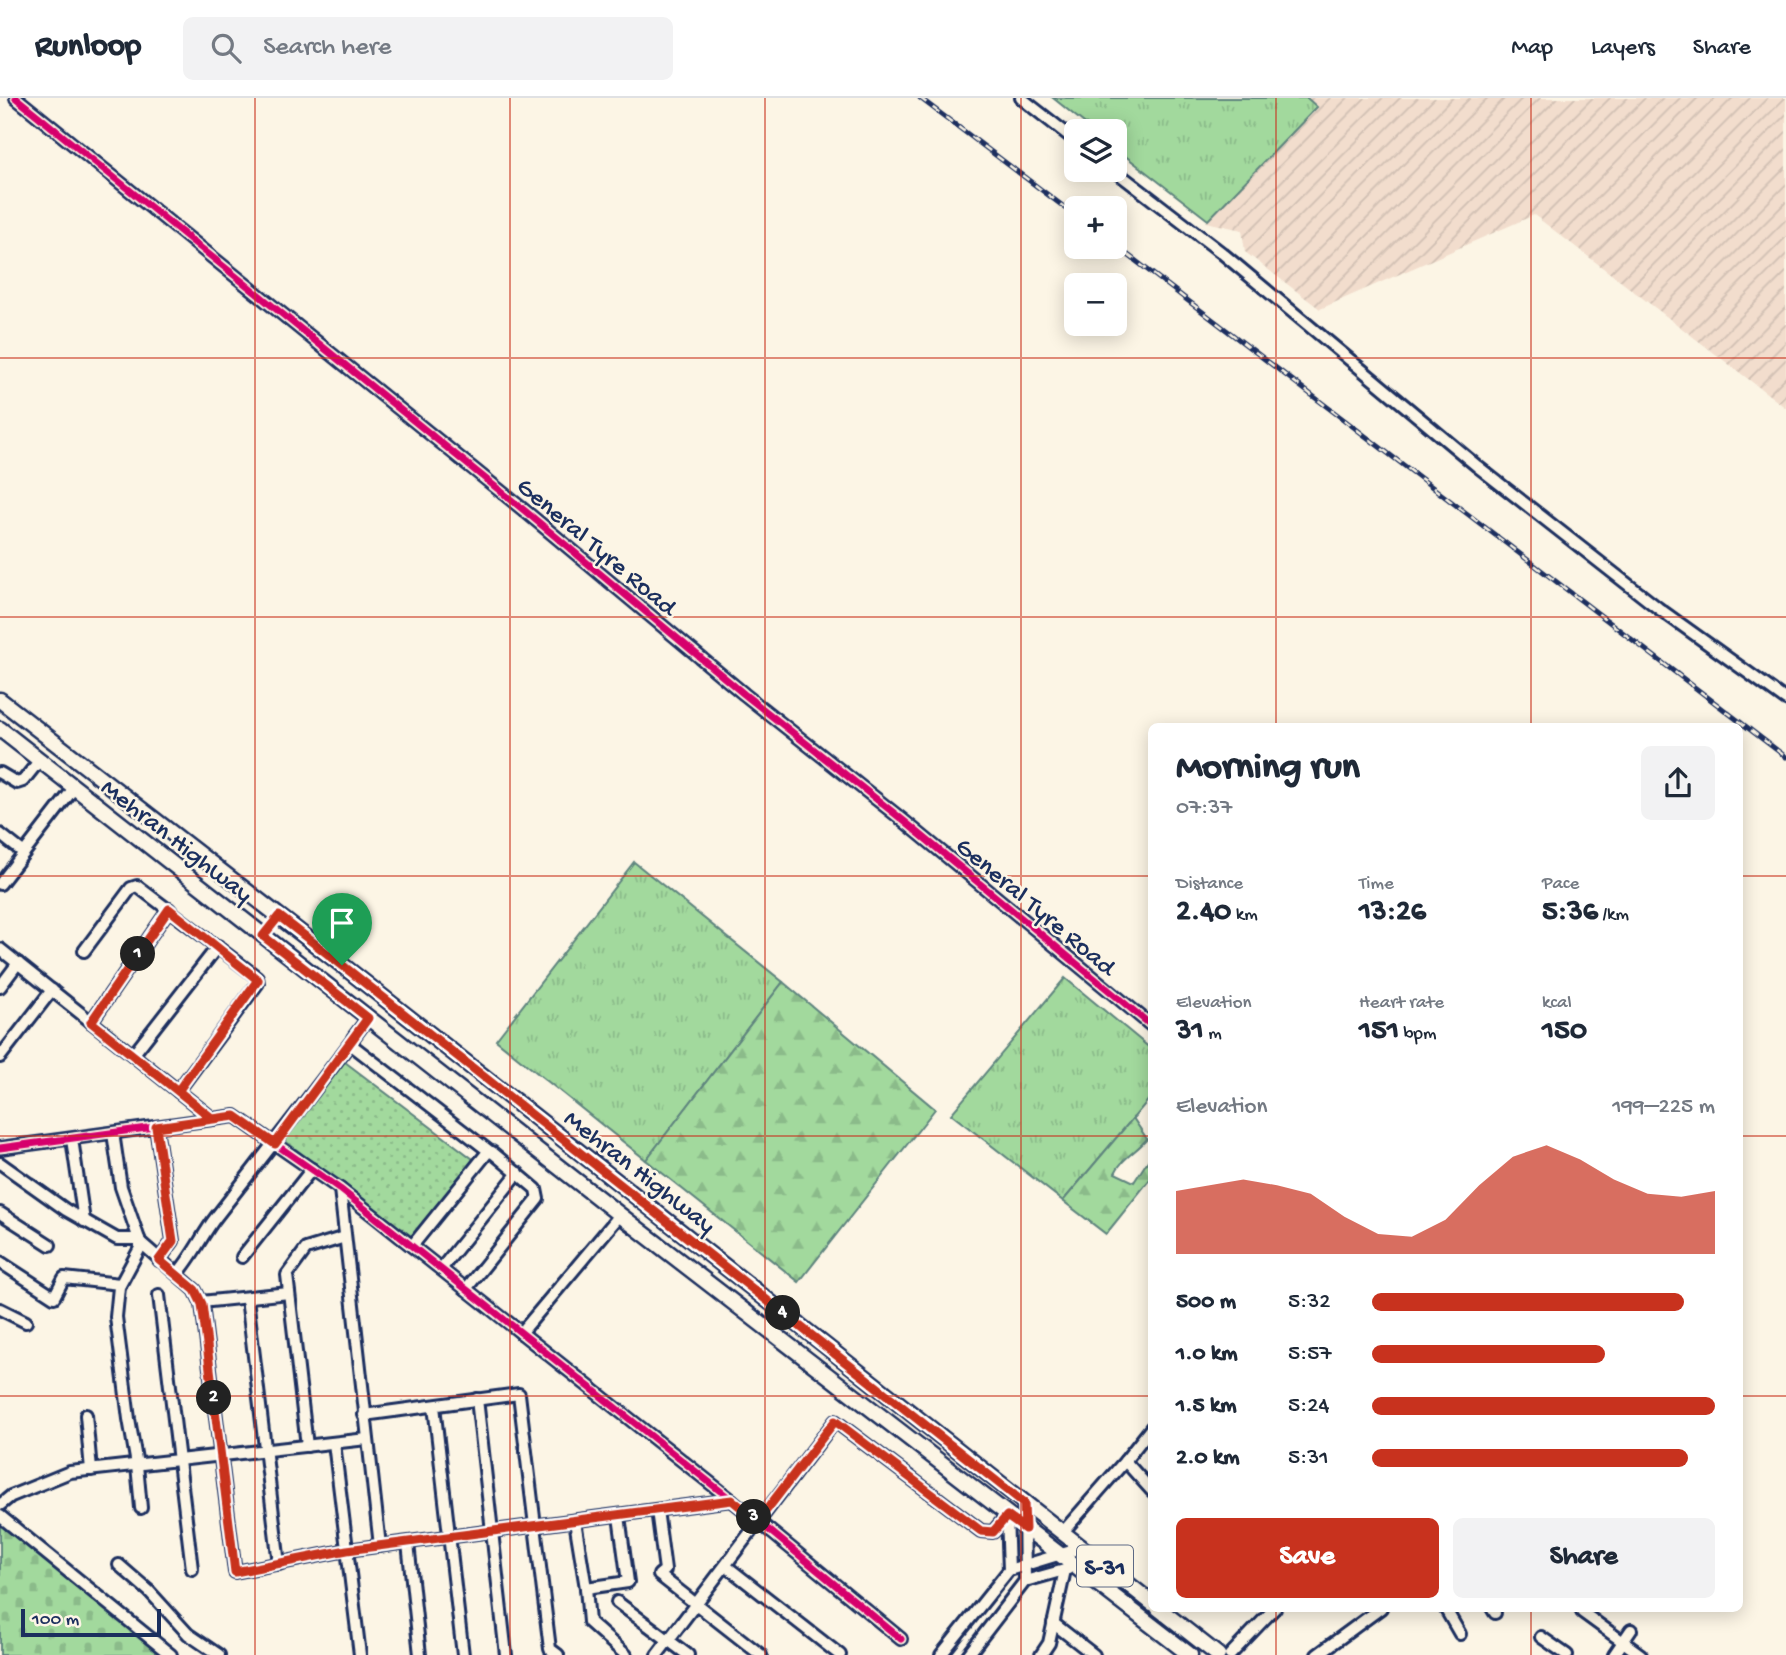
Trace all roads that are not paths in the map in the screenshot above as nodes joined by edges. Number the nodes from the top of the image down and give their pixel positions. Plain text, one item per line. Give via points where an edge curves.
1 (16, 98) edge
2 (1021, 98) edge
3 (1064, 132) edge
4 (1127, 180) edge
5 (0, 700) edge
6 (1786, 700) edge
7 (0, 729) edge
8 (39, 761) junction
9 (0, 773) edge
10 (75, 789) junction
11 (0, 834) edge
12 (24, 853) junction
13 (0, 884) edge
14 (169, 909) junction
15 (279, 916) junction
16 (263, 936) junction
17 (218, 946) junction
18 (0, 949) edge
19 (83, 951) dead end
20 (18, 963) junction
21 (0, 987) edge
22 (52, 990) junction
23 (368, 1018) junction
24 (91, 1022) junction
25 (1148, 1023) edge
26 (352, 1042) junction
27 (133, 1055) junction
28 (0, 1056) edge
29 (178, 1091) junction
30 (213, 1119) junction
31 (156, 1127) junction
32 (113, 1133) junction
33 (72, 1139) junction
34 (275, 1144) junction
35 (0, 1148) edge
36 (489, 1152) junction
37 (0, 1163) edge
38 (312, 1169) junction
39 (517, 1173) junction
40 (340, 1189) junction
41 (0, 1213) edge
42 (620, 1215) junction
43 (84, 1221) junction
44 (345, 1237) junction
45 (139, 1240) junction
46 (50, 1245) dead end
47 (412, 1246) junction
48 (242, 1257) dead end
49 (159, 1260) junction
50 (0, 1262) edge
51 (441, 1269) junction
52 (177, 1274) junction
53 (120, 1284) junction
54 (466, 1289) junction
55 (289, 1293) junction
56 (159, 1295) dead end
57 (247, 1298) junction
58 (201, 1302) junction
59 (0, 1309) edge
60 (26, 1322) dead end
61 (521, 1333) junction
62 (477, 1399) junction
63 (434, 1406) junction
64 (86, 1415) dead end
65 (364, 1416) junction
66 (1148, 1432) edge
67 (367, 1439) junction
68 (334, 1443) junction
69 (307, 1446) junction
70 (264, 1451) junction
71 (222, 1455) junction
72 (179, 1460) junction
73 (1125, 1461) junction
74 (137, 1465) junction
75 (92, 1470) junction
76 (1148, 1487) edge
77 (732, 1500) junction
78 (1024, 1503) junction
79 (0, 1505) edge
80 (141, 1508) dead end
81 (657, 1510) junction
82 (0, 1516) edge
83 (619, 1516) junction
84 (1007, 1516) junction
85 (575, 1521) junction
86 (758, 1521) junction
87 (536, 1526) junction
88 (1025, 1529) junction
89 (492, 1531) junction
90 (1062, 1533) junction
91 (450, 1537) junction
92 (408, 1543) junction
93 (380, 1546) junction
94 (1081, 1548) junction
95 (347, 1550) junction
96 (1058, 1555) junction
97 (278, 1564) junction
98 (1025, 1564) junction
99 (119, 1565) dead end
100 (726, 1566) junction
101 (1070, 1568) junction
102 (192, 1569) dead end
103 (1009, 1570) junction
104 (1025, 1581) junction
105 (586, 1588) junction
106 (1148, 1600) edge
107 (617, 1602) dead end
108 (697, 1603) junction
109 (1163, 1612) edge
110 (1269, 1612) edge
111 (1376, 1612) edge
112 (1447, 1612) edge
113 (1582, 1612) dead end
114 (1053, 1622) junction
115 (1631, 1630) dead end
116 (1460, 1634) dead end
117 (1541, 1637) dead end
118 (901, 1639) dead end
119 (668, 1640) junction
120 (1623, 1643) junction
121 (1173, 1650) edge
122 (1321, 1654) edge
123 (171, 1655) edge
124 (219, 1655) edge
125 (360, 1655) edge
126 (420, 1655) edge
127 (463, 1655) edge
128 (506, 1655) edge
129 (558, 1655) edge
130 (626, 1655) edge
131 (657, 1655) edge
132 (688, 1655) edge
133 (761, 1655) edge
134 (840, 1655) edge
135 (941, 1655) edge
136 (968, 1655) edge
137 (1041, 1655) edge
138 (1094, 1655) edge
139 (1190, 1655) edge
140 (1218, 1655) edge
141 (1230, 1655) edge
142 (1567, 1655) edge
143 (1614, 1655) edge
144 (1641, 1655) edge

1 - 25 street, General Tyre Road
2 - 3 street
4 - 6 street via 1222,253 1476,466 1658,608
5 - 15 main road, Mehran Highway / S-31
7 - 8 main road, Mehran Highway / S-31
8 - 9 street via 17,783
8 - 10 main road, Mehran Highway / S-31
10 - 12 street
10 - 16 main road, Mehran Highway / S-31
11 - 12 street
12 - 13 street
14 - 17 street
14 - 19 street via 134,886
14 - 24 street
15 - 16 main road
15 - 78 main road, Mehran Highway / S-31
16 - 23 main road, Mehran Highway / S-31
17 - 27 street
17 - 29 street via 257,977 258,983
18 - 20 street
20 - 21 street
20 - 22 street
22 - 24 street
22 - 28 street
23 - 26 street
23 - 42 main road, Mehran Highway / S-31
24 - 27 street
26 - 34 street
26 - 36 street
27 - 29 street
29 - 30 street
30 - 31 street
30 - 34 street via 235,1116
31 - 32 street
31 - 49 street via 173,1241
32 - 33 street
32 - 45 street via 121,1187
33 - 35 street
33 - 43 street
34 - 38 street
34 - 52 street
36 - 39 street
36 - 47 street
37 - 43 street
38 - 40 street
38 - 48 street
39 - 51 street
39 - 54 street via 536,1189 538,1199
40 - 44 street
40 - 47 street
41 - 46 street
42 - 61 street
42 - 84 main road, Mehran Highway / S-31
43 - 45 street via 117,1239
44 - 55 street via 306,1249 286,1275
44 - 65 street
45 - 49 street
45 - 53 street
47 - 51 street
49 - 52 street
50 - 53 street via 54,1297 64,1278
51 - 54 street
52 - 58 street
53 - 74 street via 116,1317
54 - 61 street
55 - 57 street
55 - 69 street
56 - 72 street
57 - 58 street
57 - 70 street
58 - 71 street
59 - 60 street
61 - 77 street
62 - 63 street
62 - 87 street via 519,1394
62 - 89 street
63 - 65 street
63 - 91 street
64 - 75 street
65 - 67 street
66 - 73 street
67 - 68 street
67 - 93 street
68 - 69 street
68 - 95 street
69 - 70 street
70 - 71 street
70 - 97 street
71 - 72 street
71 - 97 street via 235,1572
72 - 74 street
72 - 102 street
73 - 76 street
73 - 90 street
74 - 75 street
74 - 80 street
75 - 79 street via 63,1473
77 - 81 street
77 - 86 street
78 - 88 street
78 - 90 main road, Mehran Highway / S-31
81 - 83 street
81 - 108 street via 665,1570 660,1575
82 - 123 street
83 - 85 street
83 - 105 street via 628,1581
84 - 86 street via 993,1532 981,1531 835,1421
84 - 88 main road, Mehran Highway / S-31
84 - 103 street
85 - 87 street
85 - 105 street
86 - 100 street
86 - 118 street
87 - 89 street
87 - 129 street via 550,1649
88 - 96 main road, Mehran Highway / S-31
88 - 98 street
89 - 91 street
89 - 128 street
90 - 94 main road, Mehran Highway / S-31
91 - 92 street
91 - 127 street
92 - 93 street
92 - 126 street
93 - 95 street
94 - 96 street
94 - 106 main road, Mehran Highway / S-31
95 - 97 street
95 - 125 street
96 - 98 street
96 - 101 main road, Mehran Highway / S-31
98 - 103 street
98 - 104 street
99 - 124 street via 188,1634
100 - 108 street
100 - 134 street
101 - 104 street
101 - 114 street
101 - 121 main road, Mehran Highway / S-31
103 - 135 street
104 - 136 street
105 - 130 street via 589,1622
107 - 119 street
108 - 119 street
108 - 133 street
109 - 140 main road, S-31
110 - 141 street
111 - 122 street
112 - 116 street
113 - 120 street
114 - 137 street
114 - 138 street
115 - 120 street
117 - 142 street
119 - 131 street
119 - 132 street
120 - 143 street
120 - 144 street
121 - 139 main road, Mehran Highway / S-31

